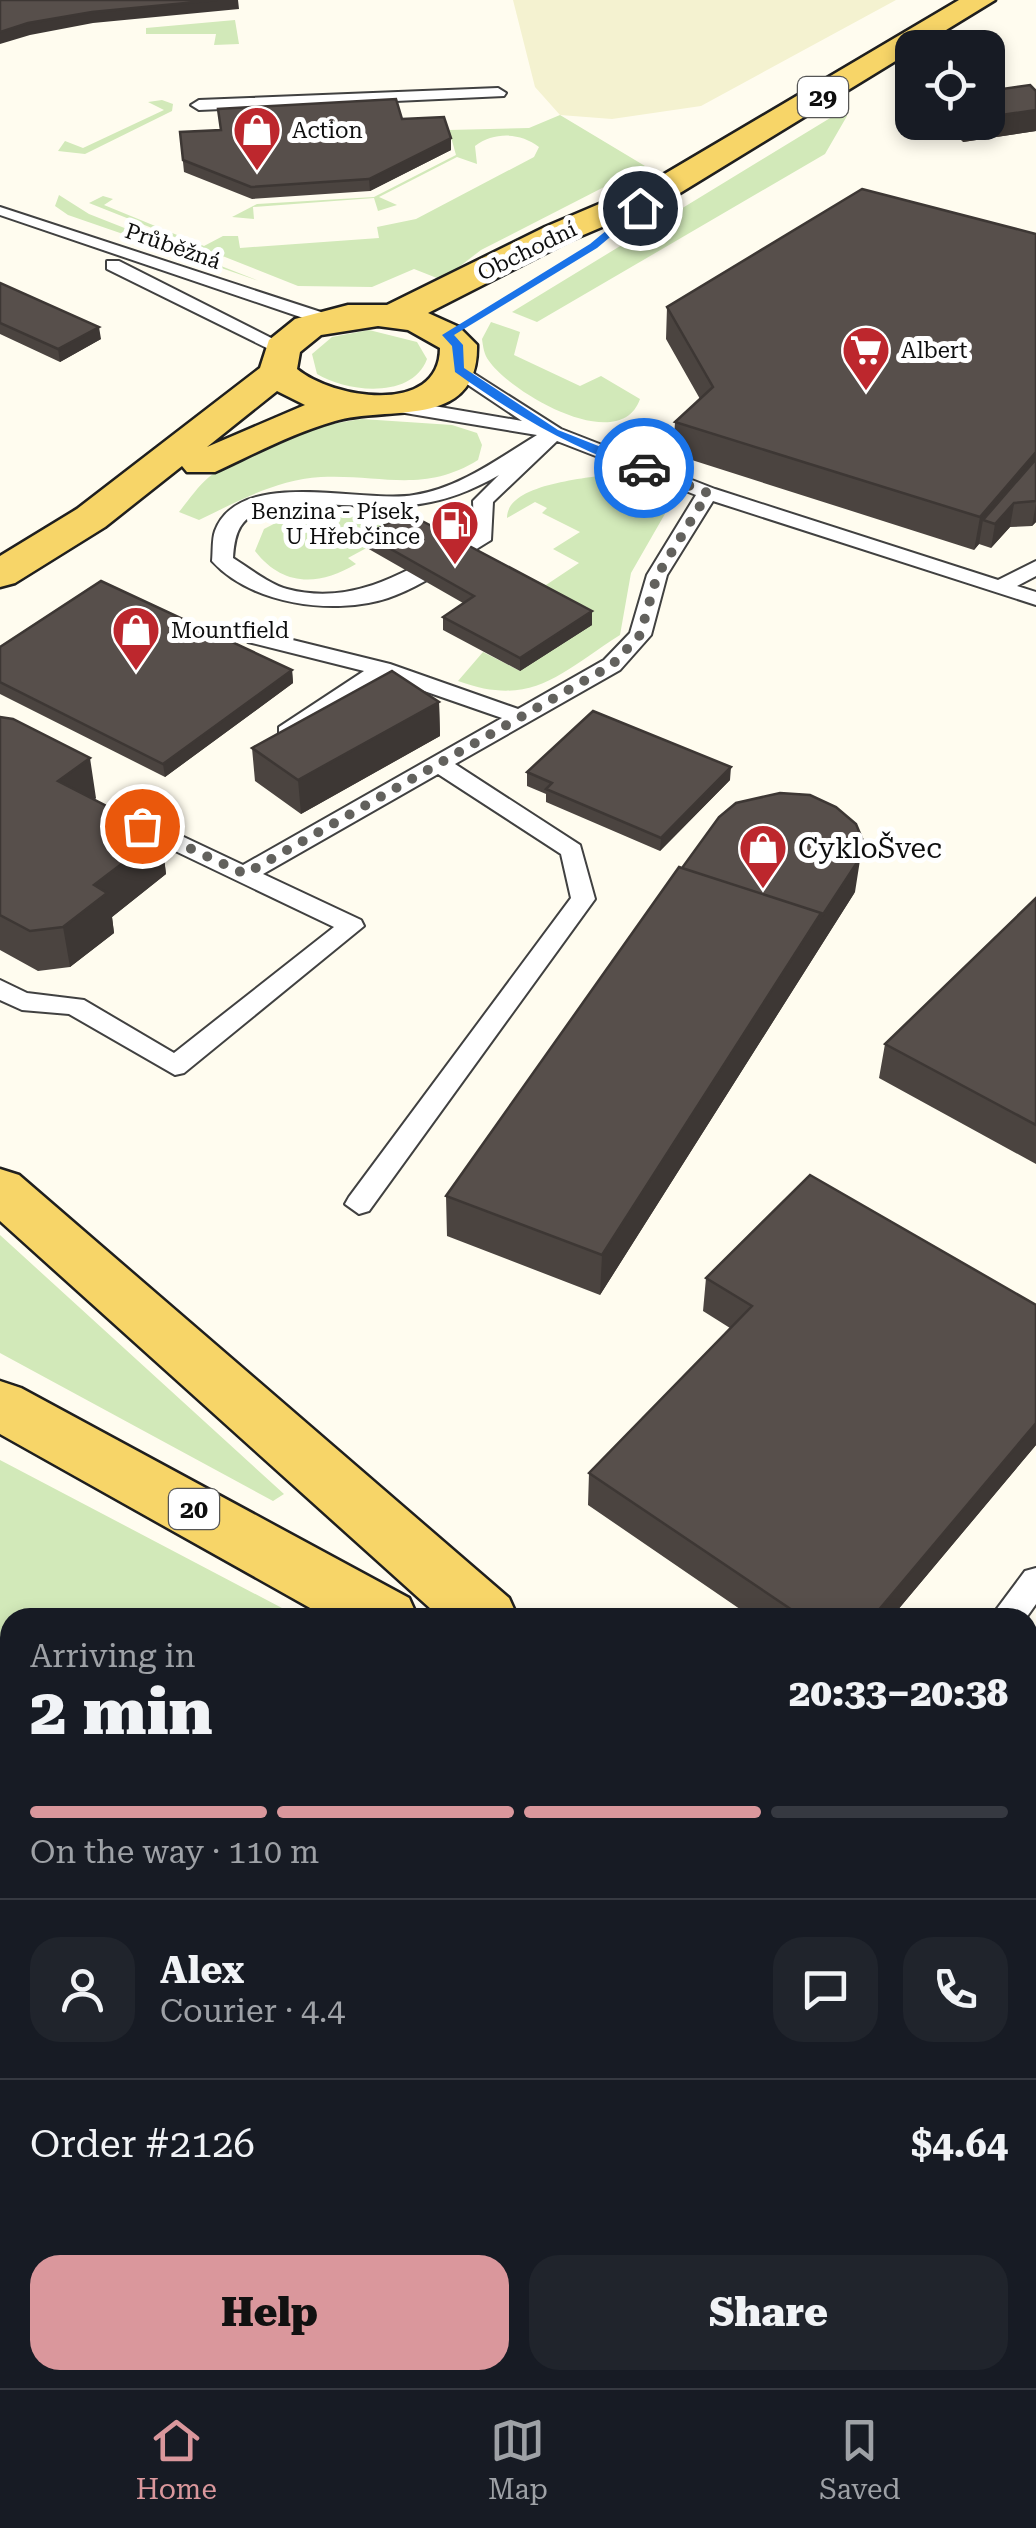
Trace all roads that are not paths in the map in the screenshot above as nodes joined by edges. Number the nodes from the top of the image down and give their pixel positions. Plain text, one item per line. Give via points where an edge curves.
1 (980, 0) edge
2 (498, 94) dead end
3 (199, 105) dead end
4 (663, 190) junction
5 (2, 210) edge
6 (534, 283) dead end
7 (392, 316) junction
8 (327, 320) junction
9 (460, 341) junction
10 (280, 360) junction
11 (393, 405) junction
12 (344, 406) junction
13 (554, 432) junction
14 (708, 493) junction
15 (91, 518) junction
16 (1036, 567) edge
17 (0, 574) edge
18 (1000, 588) junction
19 (1036, 599) edge
20 (256, 637) dead end
21 (382, 668) junction
22 (520, 717) junction
23 (263, 748) edge
24 (438, 764) junction
25 (107, 810) edge
26 (245, 874) junction
27 (0, 989) edge
28 (0, 1189) edge
29 (360, 1204) dead end
30 (0, 1405) edge
31 (1036, 1581) edge
32 (368, 1608) edge
33 (475, 1608) edge
34 (1014, 1608) edge

1 - 4 main road, Obchodní / 29
2 - 3 lane
4 - 6 main road, Obchodní / 29 via 594,246
4 - 7 main road, Obchodní
5 - 8 lane, Průběžná
5 - 10 lane, Průběžná
7 - 8 main road, Obchodní
7 - 9 main road, Obchodní
8 - 10 main road, Obchodní via 292,337
9 - 11 main road via 436,392
9 - 13 lane
10 - 12 main road via 301,394
10 - 15 main road, Obchodní
11 - 12 main road
11 - 13 lane
12 - 15 main road via 262,435
13 - 13 lane via 458,489 410,502 367,504 332,496 247,506 230,517 220,540 222,562 281,594 383,593 484,536 483,501
13 - 14 lane
14 - 18 lane
14 - 22 lane via 657,576 640,635 612,665
15 - 17 main road
16 - 18 lane
18 - 19 lane
20 - 21 lane
21 - 22 lane
21 - 23 lane
22 - 24 lane
24 - 26 lane
24 - 29 lane via 572,850 583,899
25 - 26 lane
26 - 27 lane via 352,926 174,1066 75,1006 22,1001
28 - 33 main road
30 - 32 main road, 20
31 - 34 lane

